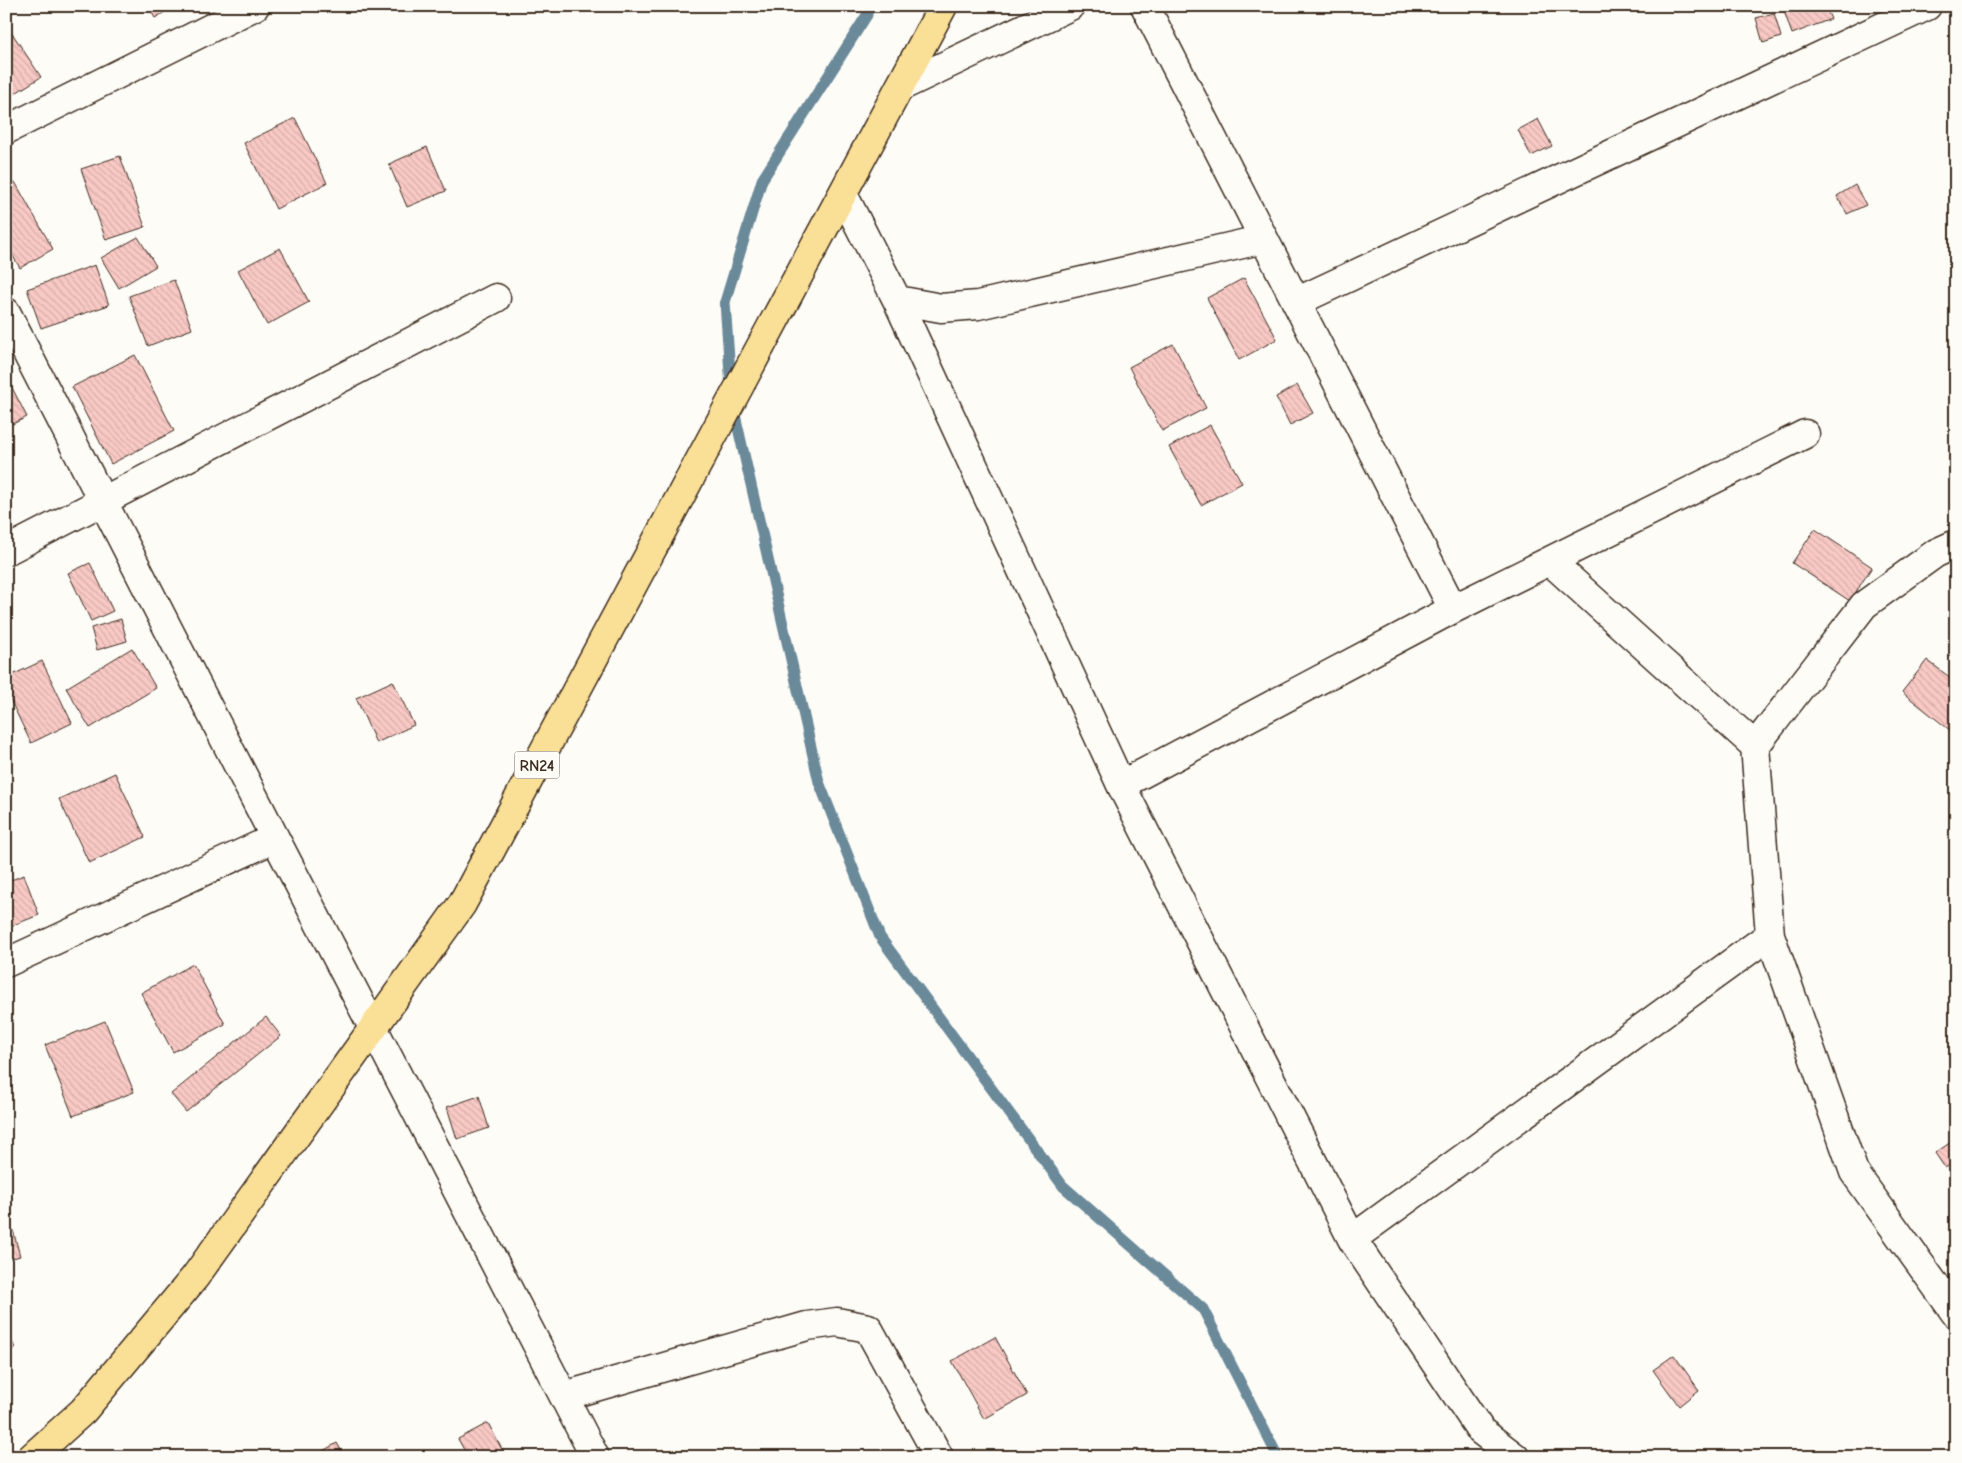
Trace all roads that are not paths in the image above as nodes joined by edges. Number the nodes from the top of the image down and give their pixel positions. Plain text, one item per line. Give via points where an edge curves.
1 (255, 6) edge
2 (944, 6) edge
3 (1070, 6) edge
4 (1145, 6) edge
5 (1927, 6) edge
6 (900, 87) junction
7 (6, 130) edge
8 (843, 194) junction
9 (1264, 239) junction
10 (496, 298) dead end
11 (897, 300) junction
12 (1296, 302) junction
13 (6, 312) edge
14 (1804, 434) dead end
15 (103, 501) junction
16 (1956, 544) edge
17 (6, 551) edge
18 (1550, 561) junction
19 (1453, 609) junction
20 (1755, 746) junction
21 (1121, 785) junction
22 (275, 838) junction
23 (1770, 936) junction
24 (6, 963) edge
25 (374, 1028) junction
26 (1352, 1238) junction
27 (1956, 1314) edge
28 (564, 1396) junction
29 (32, 1457) edge
30 (596, 1457) edge
31 (939, 1457) edge
32 (1515, 1457) edge

1 - 7 street
2 - 6 main road, RN24
3 - 6 street
4 - 9 street
5 - 12 street
6 - 8 main road, RN24
8 - 11 street
8 - 25 main road, RN24 via 462,904
9 - 11 street via 978,305 941,308
9 - 12 street
10 - 15 street
11 - 21 street
12 - 19 street
13 - 15 street
14 - 18 street
15 - 17 street
15 - 22 street
16 - 20 street via 1936,553 1864,605
18 - 19 street
18 - 20 street
19 - 21 street
20 - 23 street
21 - 26 street
22 - 24 street
22 - 25 street
23 - 26 street
23 - 27 street via 1854,1172
25 - 28 street
25 - 29 main road, RN24 via 196,1277 83,1411
26 - 32 street via 1481,1431
28 - 30 street
28 - 31 street via 806,1326 837,1322 868,1328

